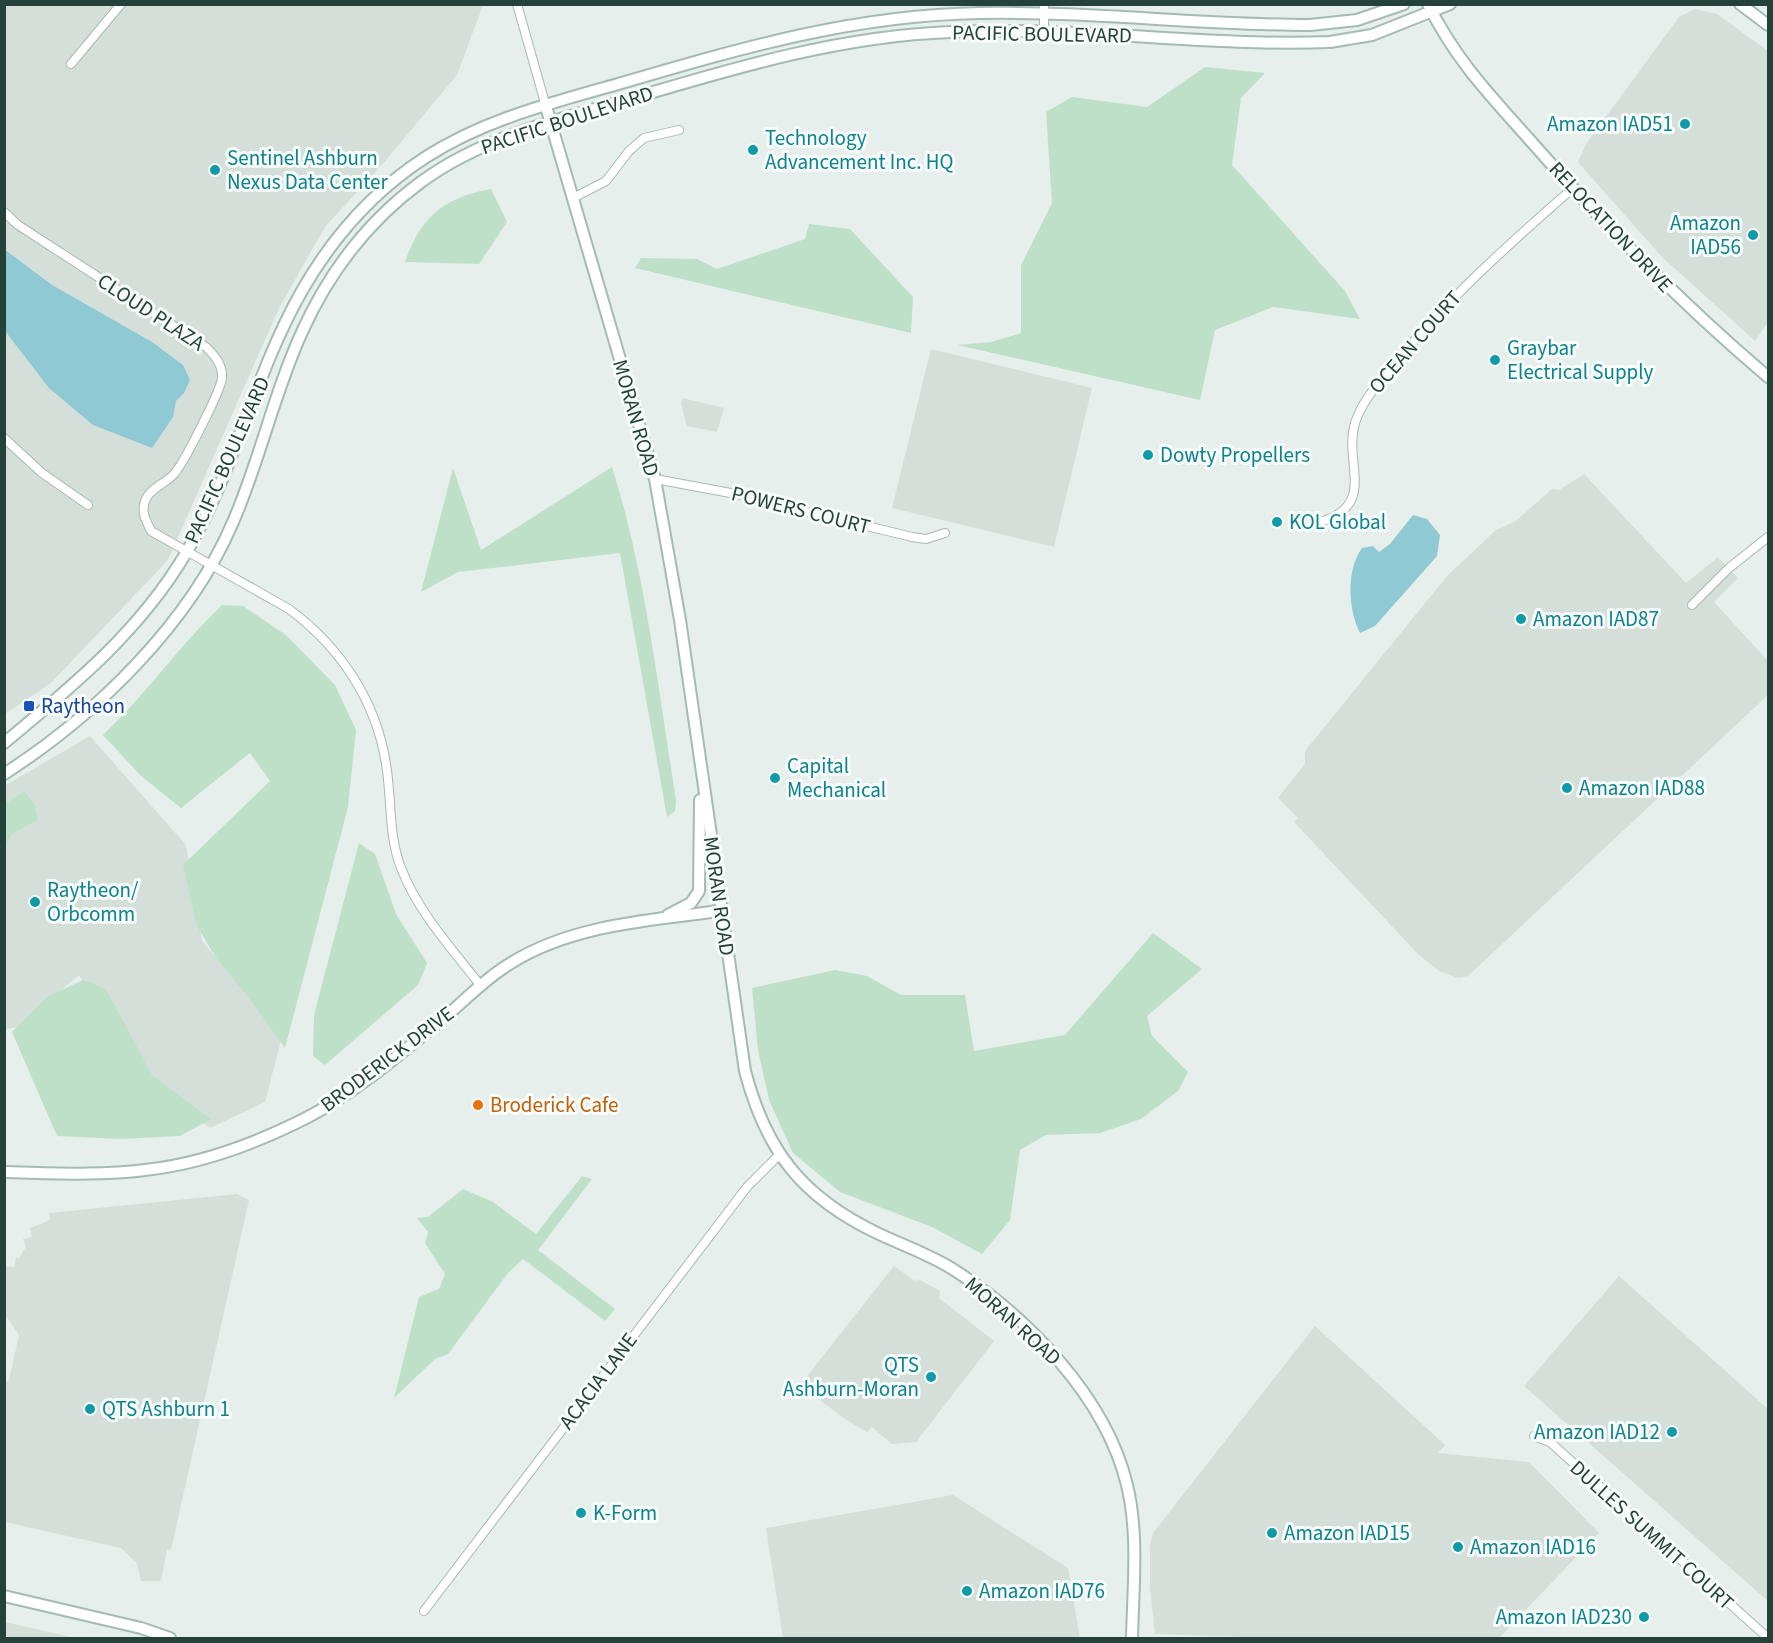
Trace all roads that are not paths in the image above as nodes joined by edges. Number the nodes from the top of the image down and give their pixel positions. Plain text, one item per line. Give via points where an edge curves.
1 (121, 4) edge
2 (517, 4) edge
3 (1404, 4) edge
4 (1450, 4) edge
5 (1740, 4) edge
6 (1430, 8) edge
7 (1044, 9) edge
8 (1768, 26) edge
9 (1044, 32) junction
10 (71, 64) dead end
11 (545, 103) junction
12 (550, 122) junction
13 (680, 130) dead end
14 (1573, 188) junction
15 (573, 198) junction
16 (4, 212) edge
17 (1768, 377) edge
18 (4, 438) edge
19 (655, 479) junction
20 (88, 506) dead end
21 (1320, 522) dead end
22 (945, 533) dead end
23 (1768, 537) edge
24 (186, 552) junction
25 (211, 566) junction
26 (1692, 604) dead end
27 (4, 743) edge
28 (700, 758) junction
29 (4, 774) edge
30 (720, 911) junction
31 (660, 919) junction
32 (481, 986) junction
33 (779, 1155) junction
34 (4, 1172) edge
35 (1534, 1436) dead end
36 (4, 1596) edge
37 (424, 1611) dead end
38 (170, 1638) edge
39 (1132, 1638) edge
40 (1768, 1638) edge

1 - 10 street
2 - 11 street, MORAN ROAD
3 - 7 main road, PACIFIC BOULEVARD via 1357,20 1310,26
4 - 6 main road, PACIFIC BOULEVARD
5 - 8 main road
6 - 9 main road, PACIFIC BOULEVARD via 1372,34 1330,42
6 - 14 main road, RELOCATION DRIVE via 1452,50
7 - 9 street
7 - 11 main road, PACIFIC BOULEVARD via 934,15 828,28 774,39
9 - 12 main road, PACIFIC BOULEVARD via 926,33 842,44 752,62
11 - 12 main road, MORAN ROAD
11 - 24 main road, PACIFIC BOULEVARD via 477,128 423,159 376,196 340,234 296,302
12 - 15 main road, MORAN ROAD
12 - 25 main road, PACIFIC BOULEVARD via 473,150 424,180 379,218 346,255 300,337 233,522
13 - 15 street via 644,138 606,181
14 - 17 main road, RELOCATION DRIVE via 1676,296
14 - 21 street, OCEAN COURT via 1426,324 1364,401 1352,444 1354,488 1340,516
15 - 19 main road, MORAN ROAD
16 - 24 street, CLOUD PLAZA via 206,347 220,364 222,378 216,395 174,473 151,490 144,503 143,515 151,531
18 - 20 street via 42,473
19 - 22 street, POWERS COURT via 736,494 912,537 926,539
19 - 28 main road, MORAN ROAD
23 - 26 street
24 - 25 street
24 - 27 main road, PACIFIC BOULEVARD via 129,632
25 - 29 main road, PACIFIC BOULEVARD via 134,668 32,756
25 - 32 street via 268,596 308,623 349,669 364,693 379,731 387,765 392,834 401,867 426,915
28 - 30 main road, MORAN ROAD
28 - 31 main road via 700,886 691,903
30 - 31 main road, BRODERICK DRIVE
30 - 33 main road, MORAN ROAD via 745,1071 763,1128
31 - 32 main road, BRODERICK DRIVE via 561,940 510,963
32 - 34 main road, BRODERICK DRIVE via 340,1099 247,1144 147,1170 88,1174
33 - 37 street, ACACIA LANE via 747,1187
33 - 39 main road, MORAN ROAD via 803,1183 837,1210 925,1254 993,1297 1063,1366 1099,1412 1128,1486
35 - 40 street, DULLES SUMMIT COURT via 1550,1442
36 - 38 main road

